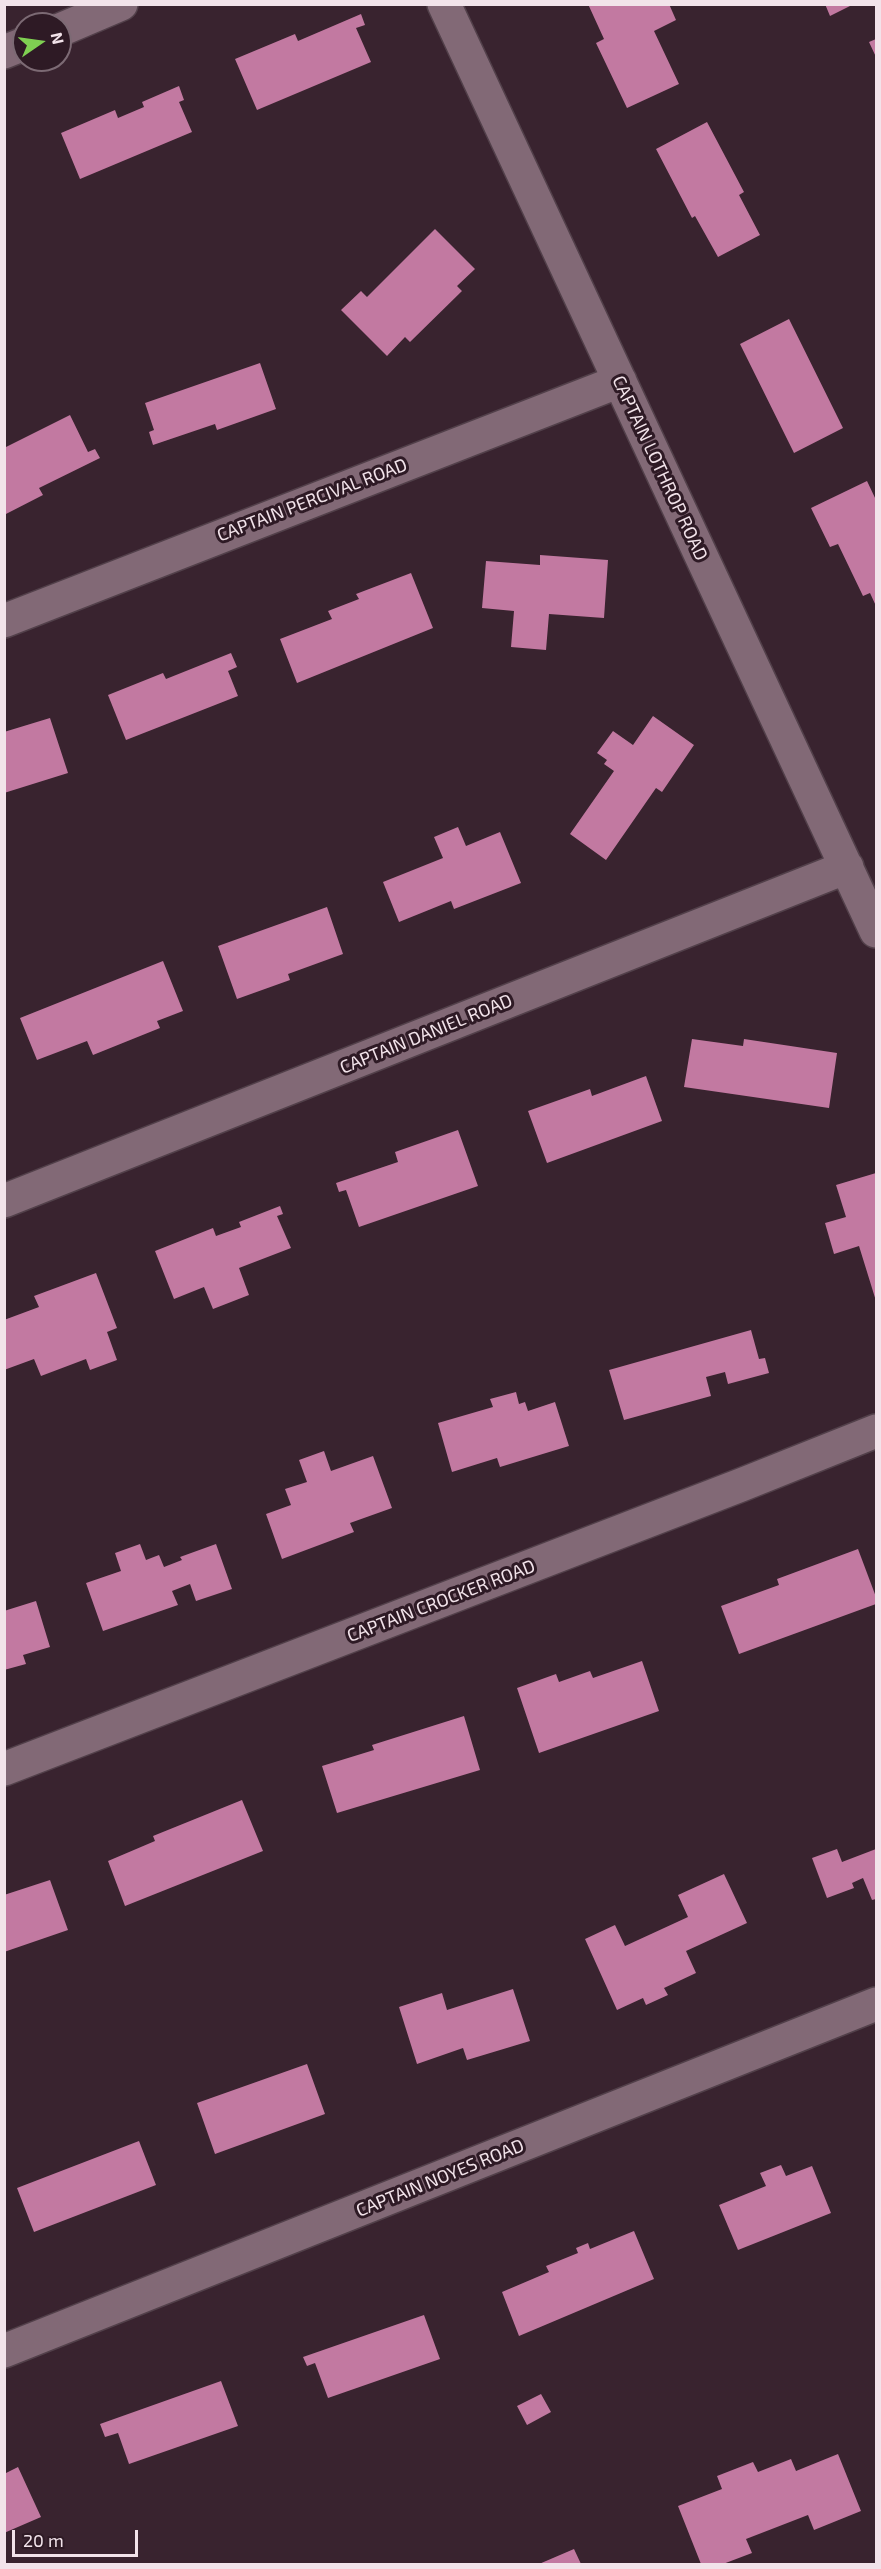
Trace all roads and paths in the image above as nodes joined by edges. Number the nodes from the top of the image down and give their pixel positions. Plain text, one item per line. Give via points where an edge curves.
1 (121, 4) edge
2 (444, 4) edge
3 (72, 25) edge
4 (620, 381) junction
5 (4, 621) edge
6 (847, 867) junction
7 (876, 931) edge
8 (4, 1201) edge
9 (876, 1431) edge
10 (4, 1768) edge
11 (876, 2004) edge
12 (4, 2351) edge

1 - 3 street
2 - 4 street, CAPTAIN LOTHROP ROAD
4 - 5 street, CAPTAIN PERCIVAL ROAD
4 - 6 street, CAPTAIN LOTHROP ROAD
6 - 7 street, CAPTAIN LOTHROP ROAD
6 - 8 street, CAPTAIN DANIEL ROAD
9 - 10 street, CAPTAIN CROCKER ROAD
11 - 12 street, CAPTAIN NOYES ROAD

